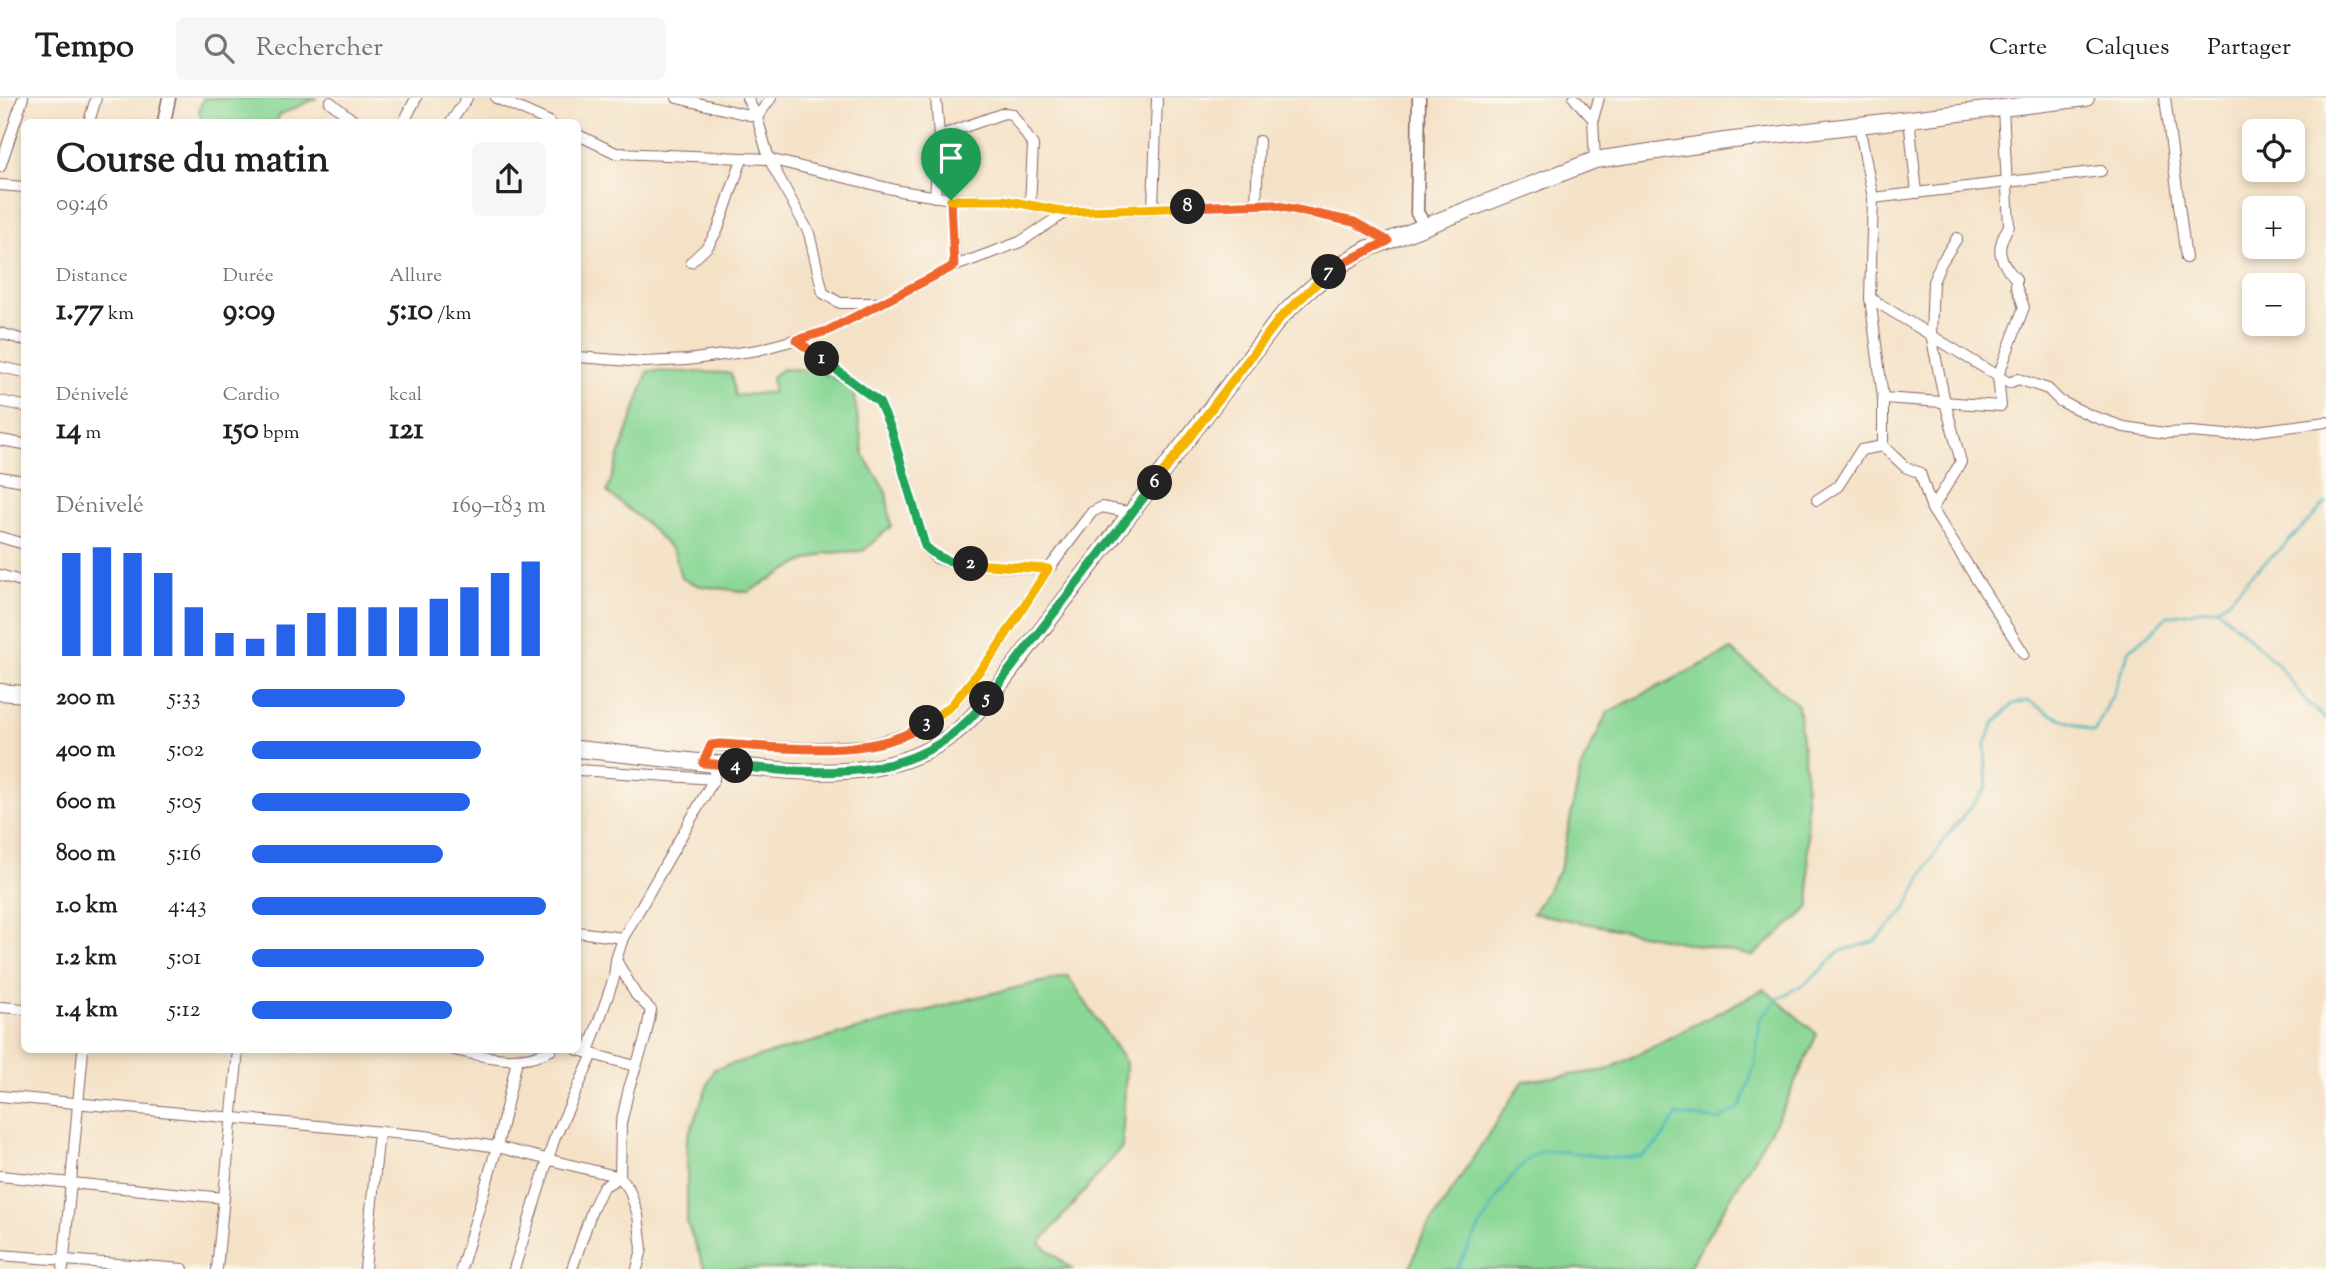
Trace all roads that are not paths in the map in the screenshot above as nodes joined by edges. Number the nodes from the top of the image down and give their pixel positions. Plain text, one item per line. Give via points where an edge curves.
1 (23, 98) edge
2 (96, 98) edge
3 (169, 98) edge
4 (416, 98) edge
5 (467, 98) edge
6 (496, 98) edge
7 (677, 98) edge
8 (747, 98) edge
9 (771, 98) edge
10 (936, 98) edge
11 (1157, 98) edge
12 (1419, 98) edge
13 (1574, 98) edge
14 (1599, 98) edge
15 (2087, 98) edge
16 (2165, 98) edge
17 (330, 102) dead end
18 (2011, 104) edge
19 (526, 117) edge
20 (757, 117) junction
21 (90, 119) edge
22 (165, 119) edge
23 (351, 119) edge
24 (406, 119) edge
25 (453, 119) edge
26 (1593, 119) junction
27 (1909, 119) junction
28 (1859, 125) junction
29 (581, 136) edge
30 (939, 136) junction
31 (1259, 141) dead end
32 (742, 159) junction
33 (769, 159) junction
34 (1595, 160) junction
35 (0, 167) edge
36 (2101, 171) dead end
37 (2007, 182) junction
38 (0, 185) edge
39 (21, 187) edge
40 (1917, 193) junction
41 (935, 197) junction
42 (1873, 198) junction
43 (951, 200) junction
44 (1256, 203) junction
45 (1030, 205) junction
46 (1153, 208) junction
47 (1066, 212) junction
48 (1426, 226) junction
49 (1957, 238) dead end
50 (1388, 241) junction
51 (2186, 258) dead end
52 (691, 262) dead end
53 (954, 266) junction
54 (1870, 298) junction
55 (883, 303) junction
56 (0, 333) edge
57 (1931, 335) junction
58 (21, 339) edge
59 (796, 340) junction
60 (581, 358) edge
61 (0, 367) edge
62 (21, 371) edge
63 (1998, 376) junction
64 (1883, 398) junction
65 (0, 401) edge
66 (1945, 402) junction
67 (21, 405) edge
68 (2326, 422) edge
69 (0, 440) edge
70 (21, 444) edge
71 (1882, 446) junction
72 (0, 477) edge
73 (21, 480) edge
74 (1817, 500) dead end
75 (1932, 509) junction
76 (1132, 513) junction
77 (0, 537) edge
78 (21, 543) edge
79 (1048, 569) junction
80 (0, 575) edge
81 (21, 581) edge
82 (2024, 654) dead end
83 (0, 692) edge
84 (21, 694) edge
85 (581, 749) edge
86 (711, 769) junction
87 (581, 770) edge
88 (581, 932) edge
89 (623, 938) junction
90 (616, 961) junction
91 (0, 1007) edge
92 (21, 1009) edge
93 (586, 1052) edge
94 (83, 1053) edge
95 (238, 1053) edge
96 (545, 1053) edge
97 (496, 1054) edge
98 (517, 1060) junction
99 (635, 1066) junction
100 (0, 1096) edge
101 (79, 1103) junction
102 (232, 1118) junction
103 (379, 1132) junction
104 (497, 1147) junction
105 (548, 1158) junction
106 (0, 1176) edge
107 (620, 1177) junction
108 (71, 1183) junction
109 (224, 1198) junction
110 (642, 1249) junction
111 (0, 1255) edge
112 (64, 1264) edge
113 (129, 1267) edge
114 (183, 1269) edge
115 (217, 1269) edge
116 (365, 1269) edge
117 (461, 1269) edge
118 (514, 1269) edge
119 (572, 1269) edge
120 (637, 1269) edge
121 (645, 1269) edge

1 - 35 street
2 - 21 street
3 - 22 street
4 - 24 street
5 - 25 street
6 - 19 street
7 - 20 street
8 - 20 street
9 - 20 street
10 - 30 street
11 - 46 street
12 - 48 street via 1418,213
13 - 26 street
14 - 26 street
15 - 18 main road
16 - 51 street
17 - 23 street
18 - 27 main road
18 - 37 street
20 - 33 street
26 - 34 street
27 - 28 main road
27 - 40 street
28 - 34 main road
28 - 42 street
29 - 32 street via 616,153
30 - 41 street
30 - 45 street via 1012,114 1033,145
31 - 44 street
32 - 33 street
32 - 52 street via 718,229
33 - 41 street
33 - 55 street via 809,233 823,293 840,303
34 - 48 main road
36 - 37 street
37 - 40 street
37 - 63 street via 2009,226 2000,239 2000,254 2016,279 2024,307
38 - 39 street
40 - 42 street
41 - 43 street
42 - 54 street
43 - 45 street
43 - 53 street
44 - 46 street
44 - 50 street via 1354,222
45 - 47 street
46 - 47 street
47 - 53 street via 1020,242
48 - 50 main road
49 - 57 street via 1934,282
50 - 76 main road via 1324,276 1280,318
53 - 55 street
54 - 57 street
54 - 64 street
55 - 59 street via 827,331
56 - 58 street
57 - 63 street
57 - 66 street
59 - 60 street via 687,360
59 - 79 street via 879,402 925,546 936,558
61 - 62 street
63 - 66 street via 2001,406
63 - 68 street via 2009,383 2018,379 2048,389 2060,401 2124,427 2165,433 2226,435
64 - 66 street
64 - 71 street
65 - 67 street
66 - 75 street via 1961,462
69 - 70 street
71 - 74 street via 1861,450 1838,486
71 - 75 street via 1905,467 1920,473
72 - 73 street
75 - 82 street
76 - 79 street via 1102,507 1092,512
76 - 86 main road via 1004,679 949,738 900,761 848,772
77 - 78 street
79 - 86 street via 994,653 951,706 914,732 869,745 711,745
80 - 81 street
83 - 84 main road
85 - 86 main road
86 - 87 street
86 - 89 street
88 - 89 street
89 - 90 street
90 - 93 street
90 - 99 street via 651,1010
91 - 92 street
93 - 99 street
93 - 105 street
94 - 101 street
95 - 102 street
96 - 98 street
97 - 98 street
98 - 104 street
99 - 107 street via 621,1124
100 - 101 street
101 - 102 street
101 - 108 street
102 - 103 street
102 - 109 street
103 - 104 street
103 - 116 street
104 - 105 street
104 - 117 street
105 - 107 street
105 - 118 street
106 - 108 street
107 - 110 street via 638,1215
107 - 119 street via 603,1186
108 - 109 street
108 - 112 street
109 - 115 street
110 - 120 street
110 - 121 street
111 - 112 street
112 - 113 street
113 - 114 street

